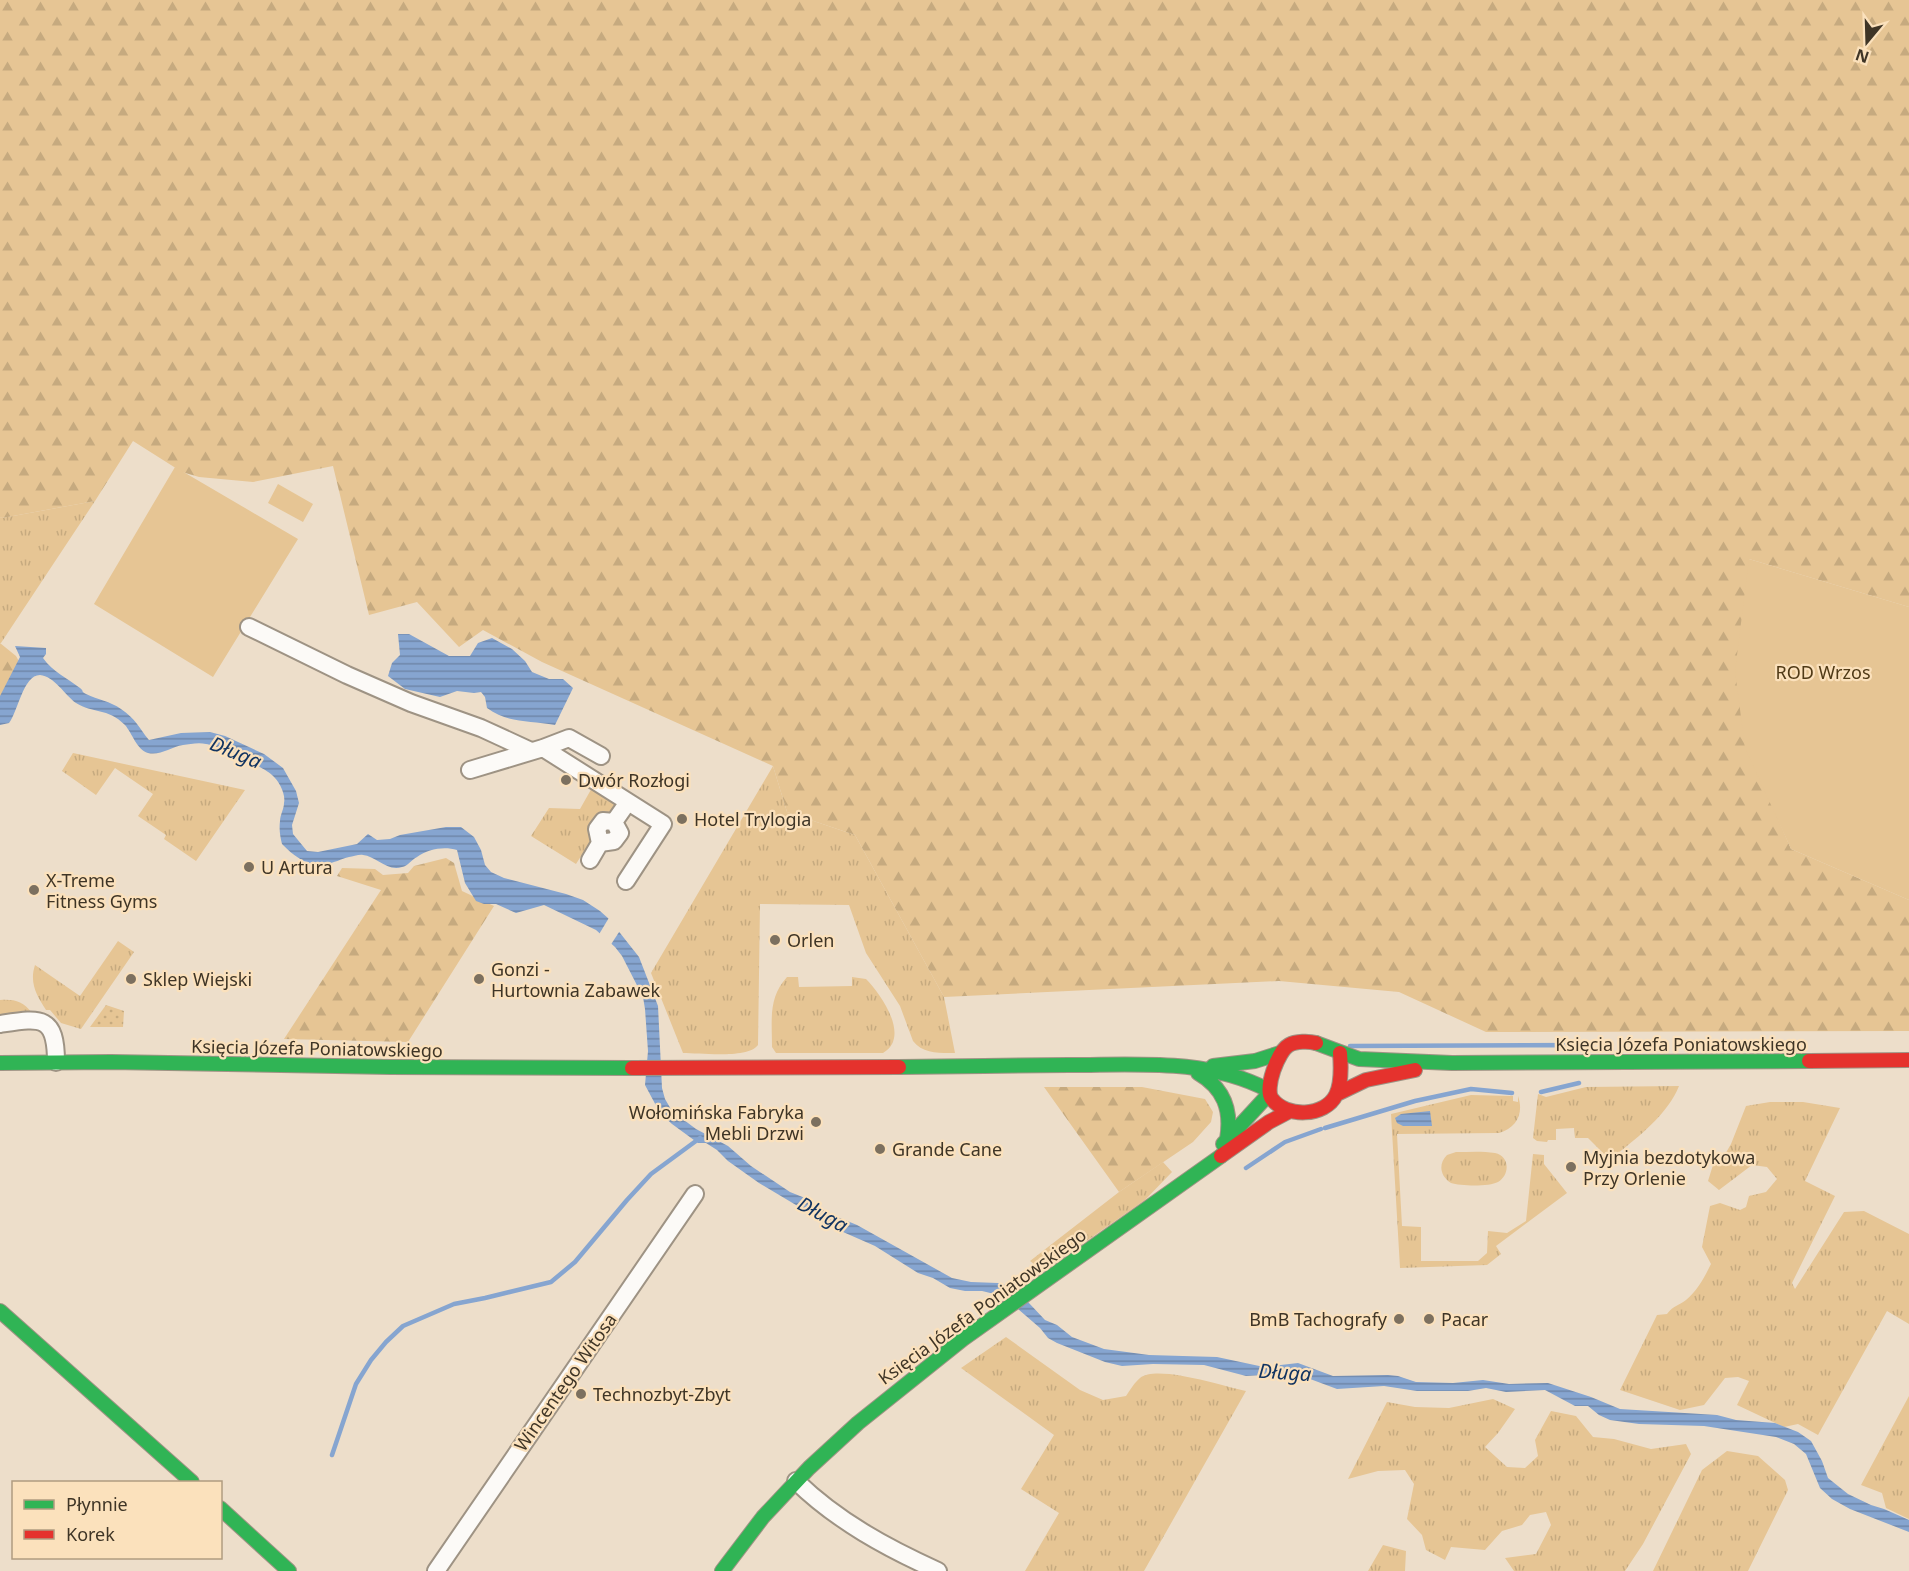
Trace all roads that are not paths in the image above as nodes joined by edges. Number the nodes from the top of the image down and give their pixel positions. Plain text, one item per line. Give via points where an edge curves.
1 (249, 627) dead end
2 (537, 750) junction
3 (601, 756) dead end
4 (470, 770) dead end
5 (628, 802) junction
6 (590, 860) dead end
7 (626, 881) dead end
8 (0, 1024) edge
9 (1280, 1053) junction
10 (1340, 1053) junction
11 (1909, 1060) edge
12 (56, 1062) junction
13 (0, 1063) edge
14 (1452, 1063) junction
15 (1186, 1067) junction
16 (1203, 1068) junction
17 (1268, 1092) junction
18 (1337, 1094) junction
19 (1288, 1112) junction
20 (1227, 1139) junction
21 (1204, 1165) junction
22 (695, 1194) dead end
23 (0, 1311) edge
24 (191, 1481) edge
25 (796, 1481) junction
26 (222, 1510) edge
27 (289, 1571) edge
28 (436, 1571) edge
29 (722, 1571) edge
30 (938, 1571) edge

1 - 2 street via 389,694
2 - 3 street via 568,738
2 - 4 street
2 - 5 street
5 - 6 street via 614,822 620,833 614,841 600,843
5 - 7 street via 663,824
8 - 12 street via 31,1020 46,1024 56,1039
9 - 10 main road via 1290,1044 1309,1041
9 - 16 main road via 1255,1061
9 - 17 main road
10 - 14 main road, Księcia Józefa Poniatowskiego via 1359,1059
10 - 18 main road
11 - 14 main road, Księcia Józefa Poniatowskiego
12 - 13 main road, Księcia Józefa Poniatowskiego
12 - 15 main road, Księcia Józefa Poniatowskiego via 633,1070
14 - 18 main road, Księcia Józefa Poniatowskiego via 1366,1080
15 - 16 main road
15 - 20 main road via 1213,1082 1225,1098 1230,1118
16 - 17 main road via 1251,1081
17 - 19 main road
17 - 20 main road, Księcia Józefa Poniatowskiego
18 - 19 main road via 1320,1110
19 - 21 main road, Księcia Józefa Poniatowskiego
20 - 21 main road, Księcia Józefa Poniatowskiego
21 - 25 main road, Księcia Józefa Poniatowskiego via 921,1369
22 - 28 street, Wincentego Witosa
23 - 24 main road
25 - 29 main road, Księcia Józefa Poniatowskiego
25 - 30 street via 821,1505 850,1524
26 - 27 main road

